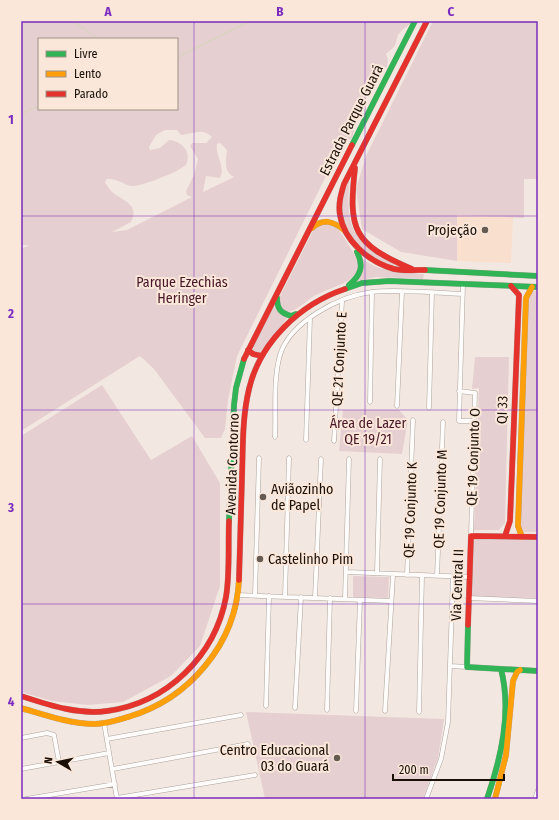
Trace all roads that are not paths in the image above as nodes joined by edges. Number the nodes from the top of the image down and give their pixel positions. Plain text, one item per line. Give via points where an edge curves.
1 (415, 21) edge
2 (427, 21) edge
3 (355, 164) junction
4 (309, 230) junction
5 (345, 232) junction
6 (354, 246) junction
7 (417, 271) junction
8 (433, 271) junction
9 (538, 276) edge
10 (429, 283) junction
11 (464, 284) junction
12 (347, 286) junction
13 (511, 286) junction
14 (535, 287) edge
15 (372, 292) junction
16 (402, 292) junction
17 (432, 293) junction
18 (463, 294) junction
19 (277, 296) junction
20 (342, 301) junction
21 (298, 314) junction
22 (310, 318) junction
23 (518, 322) junction
24 (525, 322) junction
25 (283, 328) junction
26 (293, 332) junction
27 (248, 350) junction
28 (262, 356) junction
29 (459, 391) junction
30 (370, 402) dead end
31 (397, 406) dead end
32 (429, 408) dead end
33 (413, 420) dead end
34 (474, 421) junction
35 (443, 422) dead end
36 (275, 437) dead end
37 (306, 440) dead end
38 (334, 441) dead end
39 (259, 458) dead end
40 (289, 458) dead end
41 (320, 459) dead end
42 (380, 459) dead end
43 (349, 460) dead end
44 (511, 487) junction
45 (520, 488) junction
46 (471, 536) junction
47 (504, 536) junction
48 (522, 537) junction
49 (538, 537) edge
50 (228, 570) junction
51 (346, 572) junction
52 (377, 572) junction
53 (240, 573) junction
54 (393, 575) junction
55 (407, 575) junction
56 (422, 576) junction
57 (437, 576) junction
58 (453, 577) junction
59 (469, 577) junction
60 (238, 595) junction
61 (255, 596) junction
62 (269, 596) junction
63 (285, 596) junction
64 (300, 597) junction
65 (315, 598) junction
66 (330, 598) junction
67 (468, 598) junction
68 (345, 599) junction
69 (360, 600) junction
70 (391, 601) junction
71 (538, 601) edge
72 (222, 615) junction
73 (233, 618) junction
74 (450, 666) junction
75 (467, 667) junction
76 (501, 669) junction
77 (520, 670) junction
78 (538, 671) edge
79 (21, 696) edge
80 (266, 706) dead end
81 (21, 708) edge
82 (122, 708) junction
83 (295, 708) dead end
84 (327, 710) dead end
85 (81, 711) junction
86 (356, 711) dead end
87 (385, 711) dead end
88 (419, 712) dead end
89 (241, 715) dead end
90 (124, 719) junction
91 (80, 722) junction
92 (104, 723) junction
93 (21, 738) edge
94 (107, 739) junction
95 (248, 744) dead end
96 (109, 753) junction
97 (60, 762) junction
98 (497, 767) junction
99 (21, 769) edge
100 (113, 769) junction
101 (504, 769) junction
102 (255, 775) dead end
103 (115, 784) junction
104 (538, 790) edge
105 (117, 798) edge
106 (26, 799) edge
107 (426, 799) edge
108 (487, 799) edge
109 (495, 799) edge
110 (535, 799) edge

1 - 4 main road, Estrada Parque Guará
2 - 3 main road, Estrada Parque Guará
3 - 5 main road, Estrada Parque Guará via 341,192 340,217
3 - 7 main road via 350,201 352,216 360,236 374,251
4 - 5 main road via 315,224 328,220
4 - 19 main road, Avenida Contorno
5 - 6 main road
6 - 7 main road via 368,258 387,267
6 - 12 main road via 360,256 362,270 358,278
7 - 8 main road
8 - 9 main road
8 - 10 main road via 429,276
10 - 11 main road, Avenida Contorno
10 - 12 main road, Avenida Contorno via 375,281
11 - 13 main road, Avenida Contorno
11 - 18 street
12 - 21 main road, Avenida Contorno via 327,295
13 - 14 main road, Avenida Contorno
13 - 23 main road, QI 33 via 519,296
14 - 24 main road, QI 33 via 526,295
15 - 16 street
15 - 20 street
15 - 30 street
16 - 17 street
16 - 31 street
17 - 18 street
17 - 32 street
18 - 29 street
19 - 21 main road via 277,305 282,313 291,316
19 - 27 main road, Avenida Contorno
20 - 22 street
20 - 38 street, QE 21 Conjunto E
21 - 25 main road, Avenida Contorno
22 - 26 street
22 - 37 street
23 - 24 main road
23 - 44 main road, QI 33
24 - 45 main road, QI 33
25 - 26 street
25 - 28 main road, Avenida Contorno
26 - 36 street via 284,346 278,368
27 - 28 main road
27 - 50 main road, Avenida Contorno via 240,373 234,405
28 - 53 main road, Avenida Contorno via 253,376 246,404
29 - 34 street, QE 19 Conjunto O via 475,393
29 - 34 street via 459,421
33 - 55 street, QE 19 Conjunto K
34 - 46 street, QE 19 Conjunto O
35 - 57 street, QE 19 Conjunto M
39 - 61 street
40 - 63 street
41 - 65 street
42 - 52 street
43 - 51 street
44 - 45 main road
44 - 47 main road, QI 33 via 510,521
45 - 48 main road, QI 33 via 518,526
46 - 47 main road, Via Central II
46 - 59 main road, Via Central II
47 - 48 main road, Via Central II
48 - 49 main road, Via Central II
50 - 53 main road via 234,567
50 - 72 main road, Avenida Contorno
51 - 52 street
51 - 68 street
52 - 54 street
53 - 60 main road, Avenida Contorno
54 - 55 street
54 - 70 street
55 - 56 street
56 - 57 street
56 - 88 street
57 - 58 street
58 - 59 street
58 - 74 street
59 - 67 main road, Via Central II
60 - 61 street
60 - 73 main road, Avenida Contorno
61 - 62 street
62 - 63 street
62 - 80 street
63 - 64 street
64 - 65 street
64 - 83 street
65 - 66 street
66 - 68 street
66 - 84 street
67 - 71 street
67 - 75 main road, Via Central II
68 - 69 street
69 - 70 street
69 - 86 street
70 - 87 street
72 - 73 main road via 227,619
72 - 82 main road, Avenida Contorno via 208,646 190,670 160,693
73 - 90 main road, Avenida Contorno via 215,653 189,686 159,706
74 - 75 street
74 - 107 street via 448,717 441,759
75 - 76 main road
76 - 77 main road
76 - 98 main road via 505,681 505,712
77 - 78 main road
77 - 101 main road via 513,681
79 - 85 main road, Avenida Contorno via 52,706
81 - 91 main road, Avenida Contorno
82 - 85 main road, Avenida Contorno
82 - 90 main road via 126,712
85 - 91 main road via 78,718
89 - 94 street
90 - 92 main road, Avenida Contorno
91 - 92 main road, Avenida Contorno
92 - 94 street
93 - 97 street via 47,733 54,735
94 - 96 street
95 - 100 street
96 - 97 street
96 - 100 street
97 - 99 street
98 - 101 main road
98 - 108 main road
100 - 103 street
101 - 109 main road
102 - 105 street
103 - 105 street
103 - 106 street
104 - 110 street

